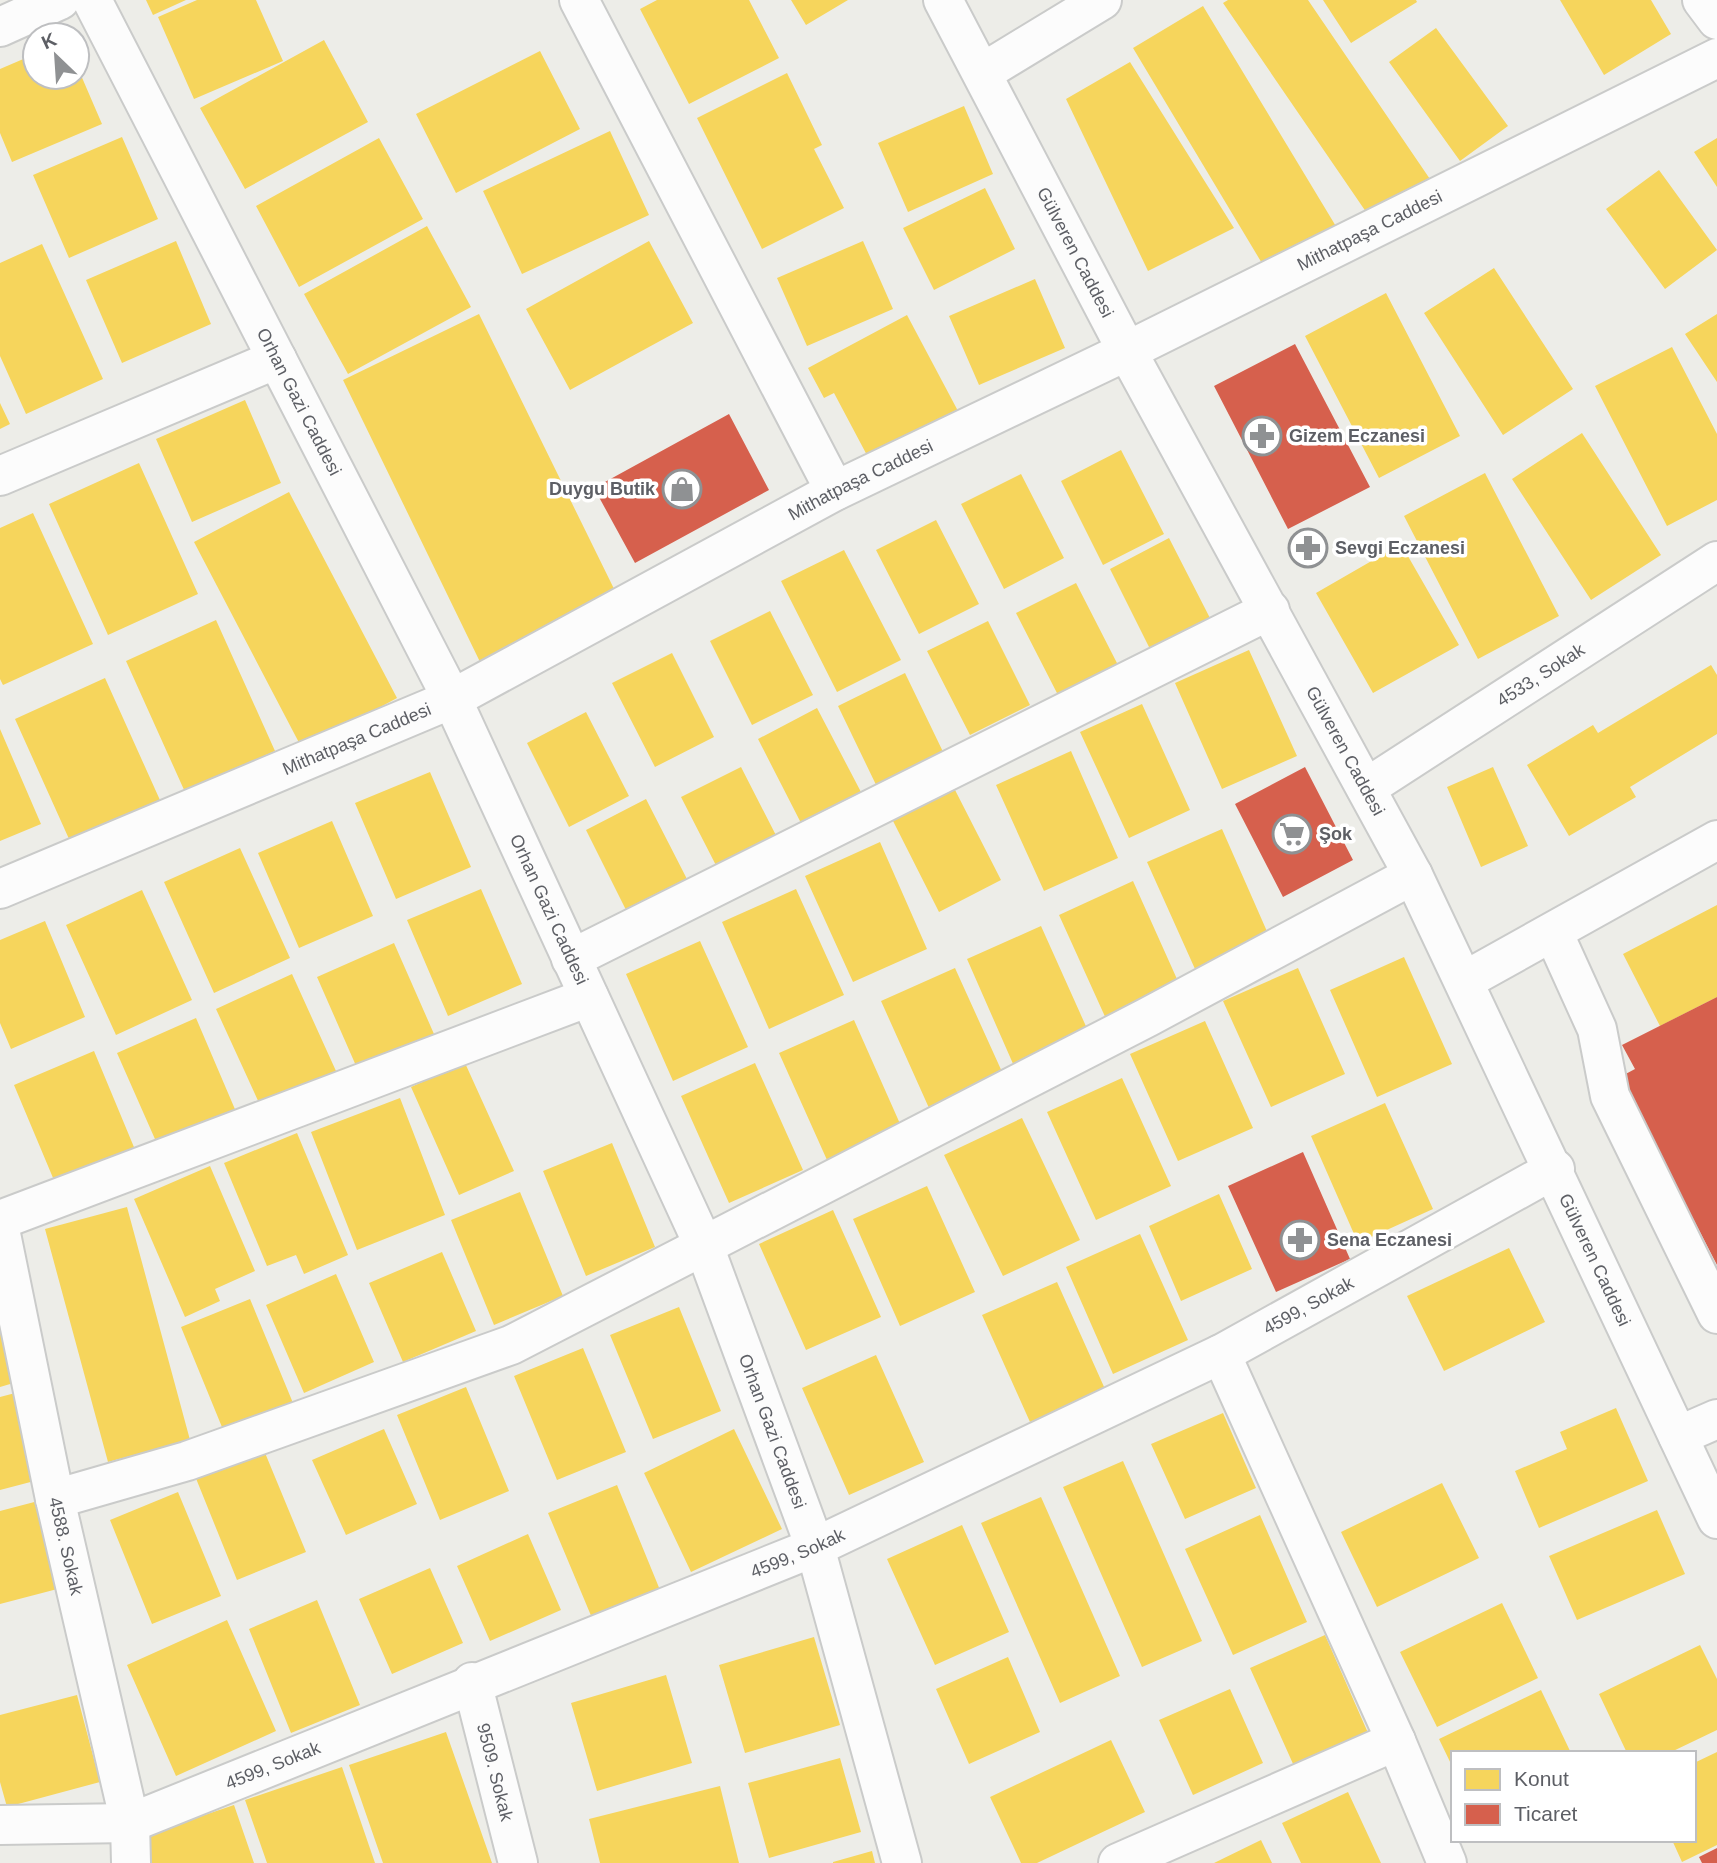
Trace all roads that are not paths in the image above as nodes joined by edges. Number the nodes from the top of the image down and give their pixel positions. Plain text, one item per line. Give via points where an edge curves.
1 (61, 0) edge
2 (92, 0) edge
3 (579, 0) edge
4 (943, 0) edge
5 (1102, 0) edge
6 (1702, 0) edge
7 (1717, 20) edge
8 (0, 27) edge
9 (1717, 58) edge
10 (982, 72) junction
11 (1127, 351) junction
12 (277, 359) junction
13 (0, 476) edge
14 (835, 491) junction
15 (1716, 562) edge
16 (1270, 610) junction
17 (452, 699) junction
18 (1366, 788) junction
19 (1717, 840) edge
20 (1413, 876) junction
21 (0, 889) edge
22 (1553, 932) junction
23 (571, 959) junction
24 (1464, 981) junction
25 (589, 996) junction
26 (1555, 1169) junction
27 (0, 1220) edge
28 (0, 1229) edge
29 (704, 1246) junction
30 (1717, 1314) edge
31 (1221, 1354) junction
32 (1717, 1419) edge
33 (1678, 1436) junction
34 (55, 1499) junction
35 (1717, 1520) edge
36 (815, 1547) junction
37 (472, 1682) junction
38 (1396, 1741) junction
39 (130, 1823) junction
40 (0, 1825) edge
41 (131, 1863) edge
42 (518, 1863) edge
43 (902, 1863) edge
44 (1118, 1863) edge
45 (1447, 1863) edge

1 - 8 street
2 - 12 street, Orhan Gazi Caddesi
3 - 14 street
4 - 10 street, Gülveren Caddesi
5 - 10 street
6 - 7 street
9 - 11 street, Mithatpaşa Caddesi
10 - 11 street, Gülveren Caddesi
11 - 14 street, Mithatpaşa Caddesi
11 - 16 street, Gülveren Caddesi
12 - 13 street
12 - 17 street, Orhan Gazi Caddesi
14 - 17 street, Mithatpaşa Caddesi
15 - 18 street, 4533, Sokak
16 - 18 street, Gülveren Caddesi
16 - 23 street
17 - 21 street, Mithatpaşa Caddesi
17 - 23 street, Orhan Gazi Caddesi
18 - 20 street, Gülveren Caddesi
19 - 22 street
20 - 24 street, Gülveren Caddesi
20 - 29 street
22 - 24 street
22 - 30 street via 1597,1029 1610,1096
23 - 25 street, Orhan Gazi Caddesi
24 - 26 street, Gülveren Caddesi
25 - 27 street
25 - 29 street, Orhan Gazi Caddesi
26 - 31 street, 4599, Sokak
26 - 33 street, Gülveren Caddesi
28 - 34 street, 4588. Sokak
29 - 34 street via 511,1345 187,1461
29 - 36 street, Orhan Gazi Caddesi
31 - 36 street, 4599, Sokak
31 - 38 street
32 - 33 street
33 - 35 street, Gülveren Caddesi
34 - 39 street, 4588. Sokak
36 - 37 street, 4599, Sokak
36 - 43 street, Orhan Gazi Caddesi
37 - 39 street, 4599, Sokak
37 - 42 street, 9509. Sokak
38 - 44 street
38 - 45 street
39 - 40 street, 4599, Sokak
39 - 41 street, 4588. Sokak

